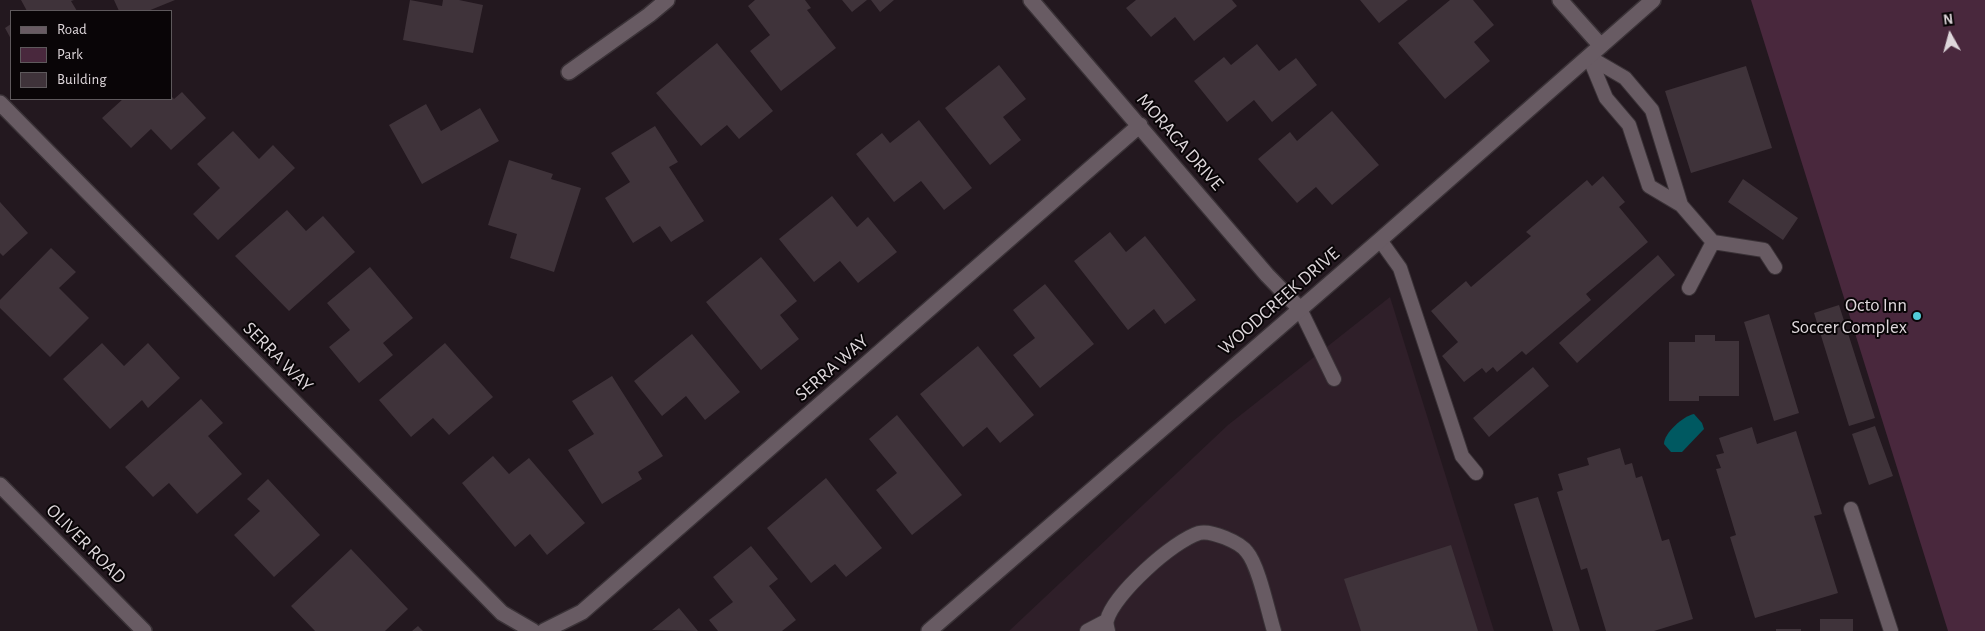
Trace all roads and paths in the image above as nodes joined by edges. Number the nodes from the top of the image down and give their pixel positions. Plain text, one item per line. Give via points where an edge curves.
1 (667, 0) edge
2 (1031, 0) edge
3 (1560, 0) edge
4 (1654, 0) edge
5 (1601, 46) junction
6 (1589, 57) junction
7 (569, 72) dead end
8 (0, 103) edge
9 (1140, 125) junction
10 (1681, 205) junction
11 (1380, 240) junction
12 (1713, 242) junction
13 (1775, 267) dead end
14 (1689, 288) dead end
15 (1300, 309) junction
16 (1334, 379) dead end
17 (1476, 473) dead end
18 (0, 485) edge
19 (1851, 509) dead end
20 (1107, 626) edge
21 (144, 631) edge
22 (534, 631) edge
23 (544, 631) edge
24 (929, 631) edge
25 (1087, 631) edge
26 (1274, 631) edge
27 (1891, 631) edge

1 - 7 street
2 - 9 street, MORAGA DRIVE
3 - 5 street
4 - 5 street, WOODCREEK DRIVE
5 - 6 street, WOODCREEK DRIVE
6 - 10 lane via 1606,98 1630,125 1649,186
6 - 10 lane via 1624,78 1652,110
6 - 11 street, WOODCREEK DRIVE
8 - 22 street, SERRA WAY via 502,613
9 - 15 street, MORAGA DRIVE
9 - 23 street, SERRA WAY via 582,612
10 - 12 lane
11 - 15 street, WOODCREEK DRIVE
11 - 17 lane via 1400,268 1462,456
12 - 13 lane via 1764,250
12 - 14 lane
15 - 16 lane
15 - 24 street, WOODCREEK DRIVE
18 - 21 street, OLIVER ROAD
19 - 27 lane
20 - 25 lane
20 - 26 lane via 1117,599 1174,547 1201,533 1228,538 1247,551 1258,574

